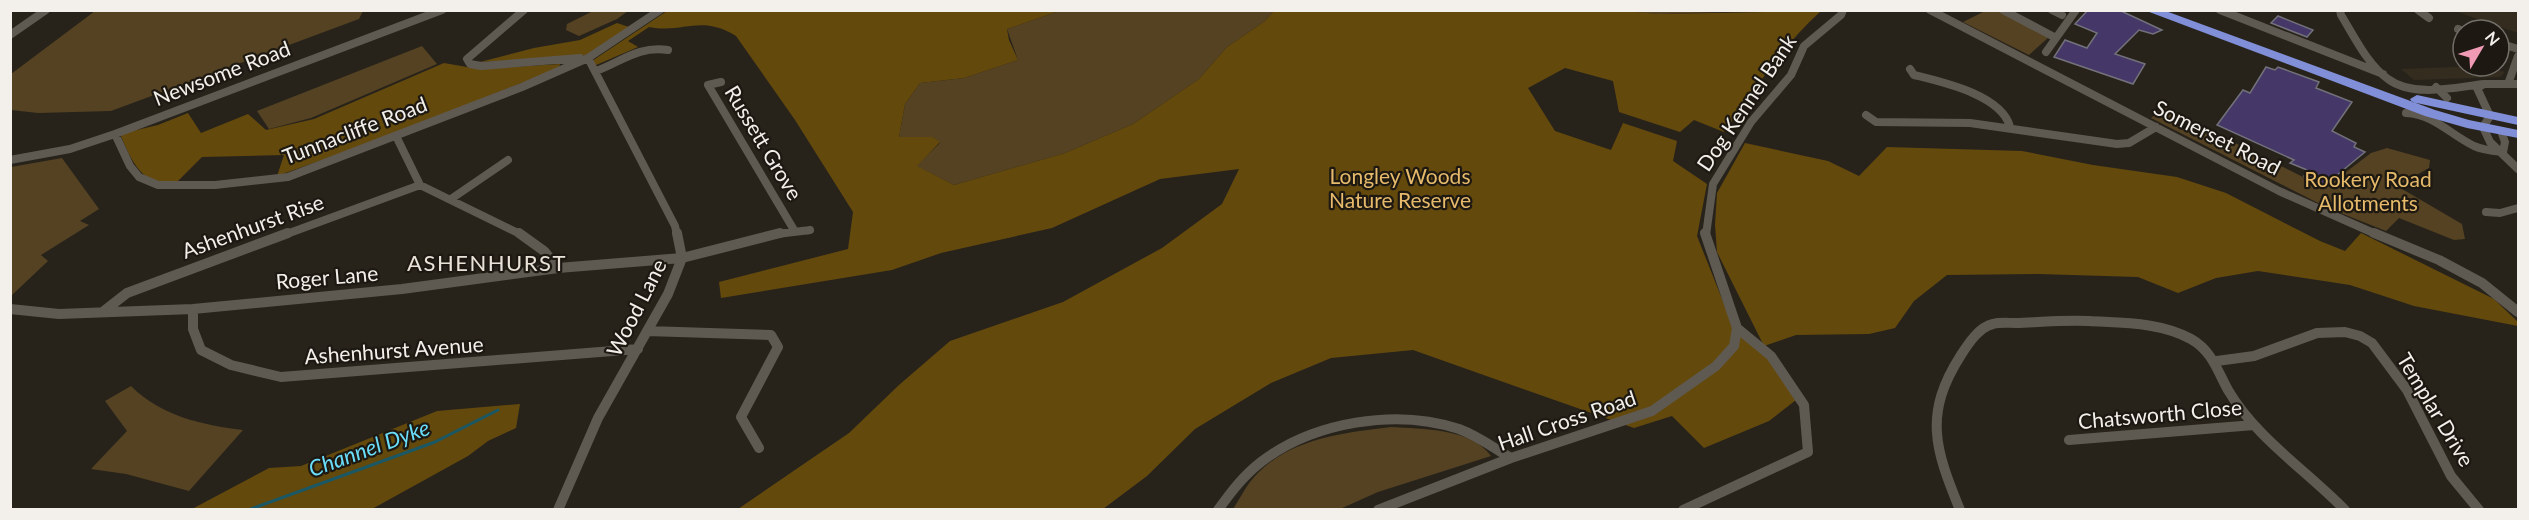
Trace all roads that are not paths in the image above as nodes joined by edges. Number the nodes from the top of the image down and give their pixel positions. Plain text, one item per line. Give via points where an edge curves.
1 (46, 10) edge
2 (442, 10) edge
3 (524, 10) edge
4 (660, 10) edge
5 (1851, 10) edge
6 (1930, 10) edge
7 (2003, 10) edge
8 (2052, 10) edge
9 (2076, 10) edge
10 (2150, 10) edge
11 (2164, 10) edge
12 (2220, 10) edge
13 (2340, 10) edge
14 (2418, 10) edge
15 (1842, 13) edge
16 (2062, 15) dead end
17 (2428, 18) dead end
18 (10, 35) edge
19 (2056, 38) junction
20 (668, 50) dead end
21 (2046, 52) dead end
22 (2518, 56) edge
23 (588, 58) junction
24 (2290, 60) junction
25 (596, 71) junction
26 (1911, 74) dead end
27 (2386, 78) junction
28 (721, 82) dead end
29 (2353, 83) junction
30 (2484, 84) junction
31 (2508, 84) junction
32 (2518, 84) edge
33 (2438, 87) junction
34 (2447, 98) dead end
35 (2483, 100) junction
36 (2406, 113) dead end
37 (1866, 115) dead end
38 (2518, 121) edge
39 (2486, 122) junction
40 (2010, 127) junction
41 (2156, 127) junction
42 (2518, 127) edge
43 (2501, 131) junction
44 (115, 134) junction
45 (2518, 134) edge
46 (396, 136) junction
47 (2503, 152) junction
48 (10, 160) edge
49 (508, 160) dead end
50 (2518, 169) edge
51 (420, 185) junction
52 (451, 199) junction
53 (2518, 208) edge
54 (2486, 212) dead end
55 (794, 230) junction
56 (810, 230) dead end
57 (682, 258) junction
58 (558, 268) junction
59 (10, 309) edge
60 (193, 309) junction
61 (104, 311) junction
62 (2518, 312) edge
63 (1737, 328) junction
64 (647, 331) junction
65 (638, 349) junction
66 (2217, 361) junction
67 (2254, 425) junction
68 (2069, 440) dead end
69 (759, 448) dead end
70 (1511, 458) junction
71 (558, 510) edge
72 (1218, 510) edge
73 (1378, 510) edge
74 (1683, 510) edge
75 (1960, 510) edge
76 (2345, 510) edge
77 (2479, 510) edge

1 - 18 street
2 - 44 street, Newsome Road
3 - 23 street via 467,59 470,64
4 - 23 street, Tunnacliffe Road
5 - 15 street, Dog Kennel Bank
6 - 41 street, Somerset Road
7 - 19 street
8 - 16 street
9 - 19 street
10 - 24 highway
11 - 24 highway
12 - 27 street
13 - 27 street
14 - 17 street
15 - 63 street, Dog Kennel Bank via 1804,46 1791,75 1751,122 1713,184 1706,232
19 - 21 street
20 - 25 street via 654,47 631,52 612,66
22 - 31 street
23 - 25 street, Wood Lane
23 - 46 street, Tunnacliffe Road
24 - 29 highway
25 - 57 street, Wood Lane via 675,226
26 - 40 street via 1950,84 1998,108 2005,113
27 - 33 street via 2413,88
28 - 55 street, Russett Grove via 708,85
29 - 39 highway
29 - 39 highway via 2420,109
30 - 31 street
30 - 33 street
30 - 35 street via 2477,88
31 - 32 street
33 - 34 street
33 - 35 street
35 - 39 street
36 - 47 street via 2464,136 2478,148
37 - 40 street via 1874,124 1970,123
38 - 39 highway
39 - 42 highway
39 - 43 highway
39 - 47 street via 2490,142
40 - 41 street via 2117,144 2129,143
41 - 62 street, Somerset Road via 2299,200 2439,260 2482,283
43 - 45 highway
43 - 47 street
44 - 46 street, Tunnacliffe Road via 139,177 167,187 255,183 288,177
44 - 48 street, Newsome Road via 70,149
46 - 51 street
47 - 50 street
49 - 52 street
51 - 52 street
51 - 61 street, Ashenhurst Rise via 127,292
52 - 58 street via 522,235 544,251
53 - 54 street
55 - 56 street, Roger Lane
55 - 57 street, Roger Lane
57 - 58 street, Roger Lane
57 - 64 street, Wood Lane
58 - 60 street, Roger Lane via 402,290
59 - 61 street, Roger Lane via 59,314
60 - 61 street, Roger Lane
60 - 65 street, Ashenhurst Avenue via 193,329 201,350 231,365 281,377
63 - 70 street, Hall Cross Road via 1734,346 1716,366 1652,411
63 - 74 street via 1771,356 1804,405 1808,452
64 - 65 street, Wood Lane
64 - 69 street via 771,335 778,347 741,417
65 - 71 street, Wood Lane via 598,418
66 - 67 street via 2228,390
66 - 75 street via 2194,341 2151,325 2072,320 1992,324 1969,344 1947,374 1934,419 1940,462
66 - 77 street, Templar Drive via 2254,356 2317,333 2360,336 2372,343 2407,390 2451,476
67 - 68 street, Chatsworth Close
67 - 76 street
70 - 72 street via 1453,427 1378,420 1335,426 1261,460 1224,498
70 - 73 street, Hall Cross Road

